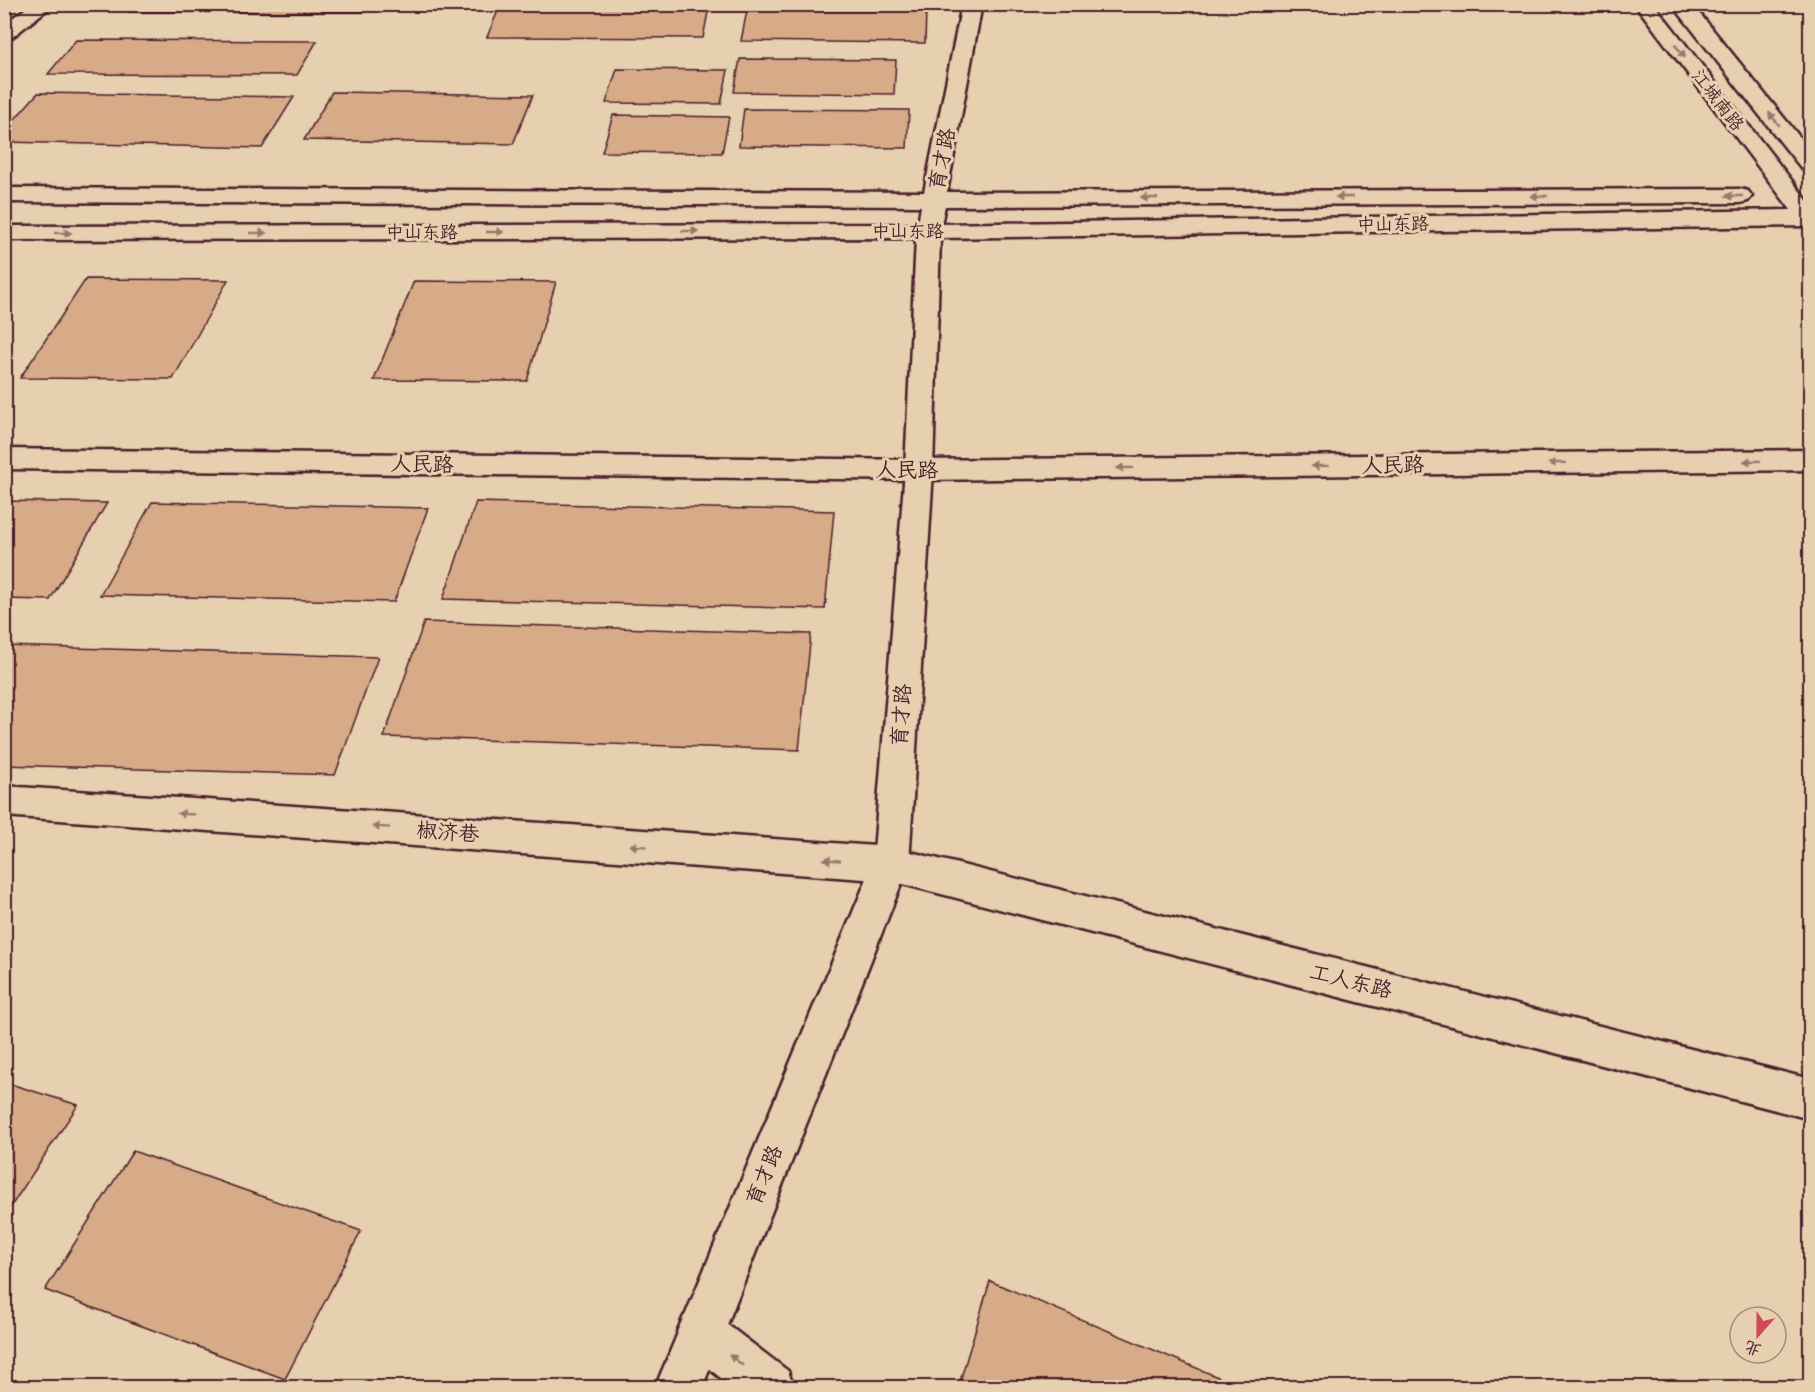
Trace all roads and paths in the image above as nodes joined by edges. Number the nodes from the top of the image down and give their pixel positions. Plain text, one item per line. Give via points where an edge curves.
1 (45, 4) edge
2 (972, 4) edge
3 (1644, 4) edge
4 (1681, 4) edge
5 (4, 34) edge
6 (1810, 165) edge
7 (4, 195) edge
8 (935, 199) junction
9 (1807, 209) edge
10 (928, 231) junction
11 (4, 233) edge
12 (4, 459) edge
13 (1810, 460) edge
14 (918, 470) junction
15 (4, 801) edge
16 (891, 864) junction
17 (1810, 1099) edge
18 (700, 1332) junction
19 (678, 1388) edge
20 (771, 1388) edge

1 - 5 main road
2 - 8 main road, 育才路
3 -> 9 main road, 江城南路
6 -> 4 main road, 江城南路
7 - 8 main road, 中山东路
9 -> 8 main road, 中山东路 via 1763,196
8 - 10 main road, 育才路
9 - 10 main road, 中山东路
11 -> 10 main road, 中山东路
10 - 14 main road, 育才路
12 - 14 main road, 人民路
13 -> 14 main road, 人民路
14 - 16 main road, 育才路
16 -> 15 main road, 椒济巷
16 - 17 main road, 工人东路
16 - 18 main road, 育才路
18 - 19 main road, 育才路
20 -> 18 main road

